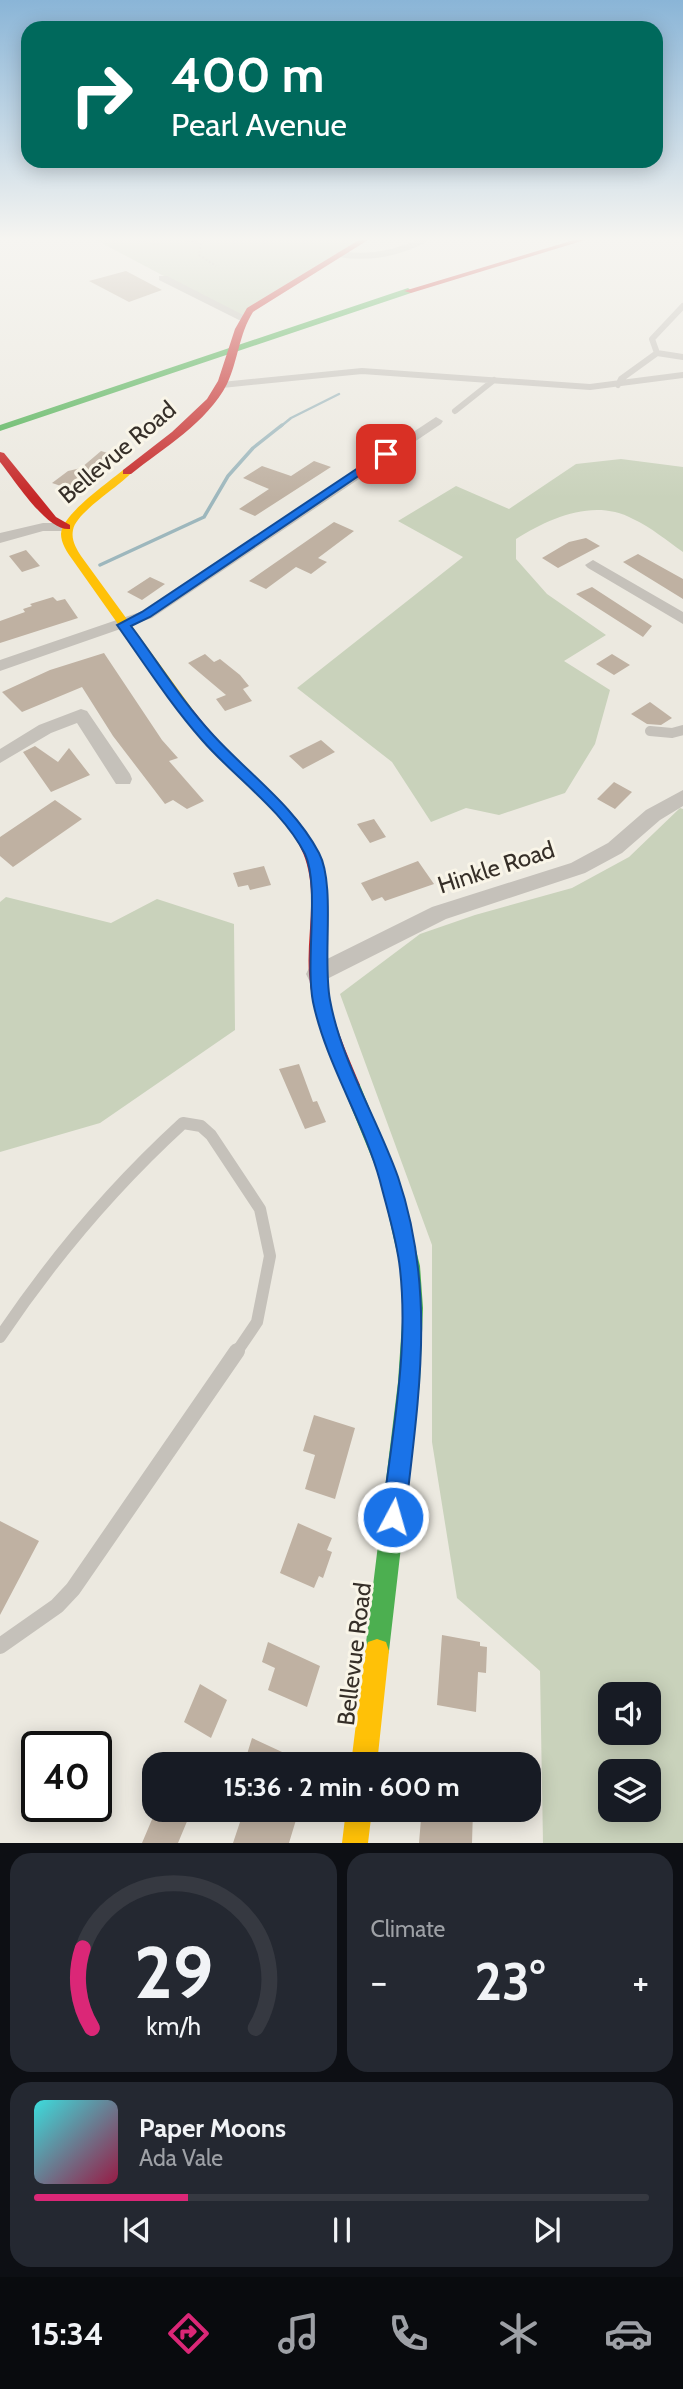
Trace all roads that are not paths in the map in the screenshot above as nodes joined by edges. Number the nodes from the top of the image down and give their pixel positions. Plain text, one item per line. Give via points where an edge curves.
1 (240, 326) edge
2 (247, 326) edge
3 (304, 326) edge
4 (664, 326) edge
5 (217, 336) dead end
6 (657, 353) junction
7 (683, 357) edge
8 (683, 375) edge
9 (224, 380) junction
10 (494, 380) junction
11 (618, 385) junction
12 (455, 411) dead end
13 (436, 421) dead end
14 (0, 428) edge
15 (1, 456) edge
16 (66, 527) junction
17 (0, 538) edge
18 (593, 565) dead end
19 (683, 619) edge
20 (123, 625) junction
21 (0, 666) edge
22 (683, 730) edge
23 (650, 731) dead end
24 (0, 757) edge
25 (123, 779) dead end
26 (683, 797) edge
27 (317, 974) junction
28 (0, 1336) edge
29 (0, 1646) edge
30 (365, 1752) edge
31 (358, 1822) edge
32 (355, 1843) edge

1 - 9 main road, Bellevue Road
2 - 5 main road
3 - 14 main road
4 - 6 lane via 652,339
6 - 7 lane
6 - 11 lane
8 - 11 lane
9 - 10 lane via 362,371
9 - 16 main road, Bellevue Road via 195,415
10 - 11 lane
10 - 12 lane
13 - 20 street via 146,615
15 - 16 main road via 52,519
16 - 17 street via 43,527
16 - 20 main road, Bellevue Road via 68,544
18 - 19 street
20 - 21 street
20 - 27 main road, Bellevue Road via 207,737 287,818 314,856 318,873
22 - 23 lane
24 - 25 street via 45,729 81,715
26 - 27 street, Hinkle Road via 653,815 615,848 578,868 439,913
27 - 30 main road, Bellevue Road via 330,1032 389,1178 410,1266 413,1308 409,1382
28 - 29 lane via 36,1281 147,1154 183,1123 201,1126 211,1135 260,1209 270,1256 257,1322 72,1589 57,1606
31 - 32 main road

